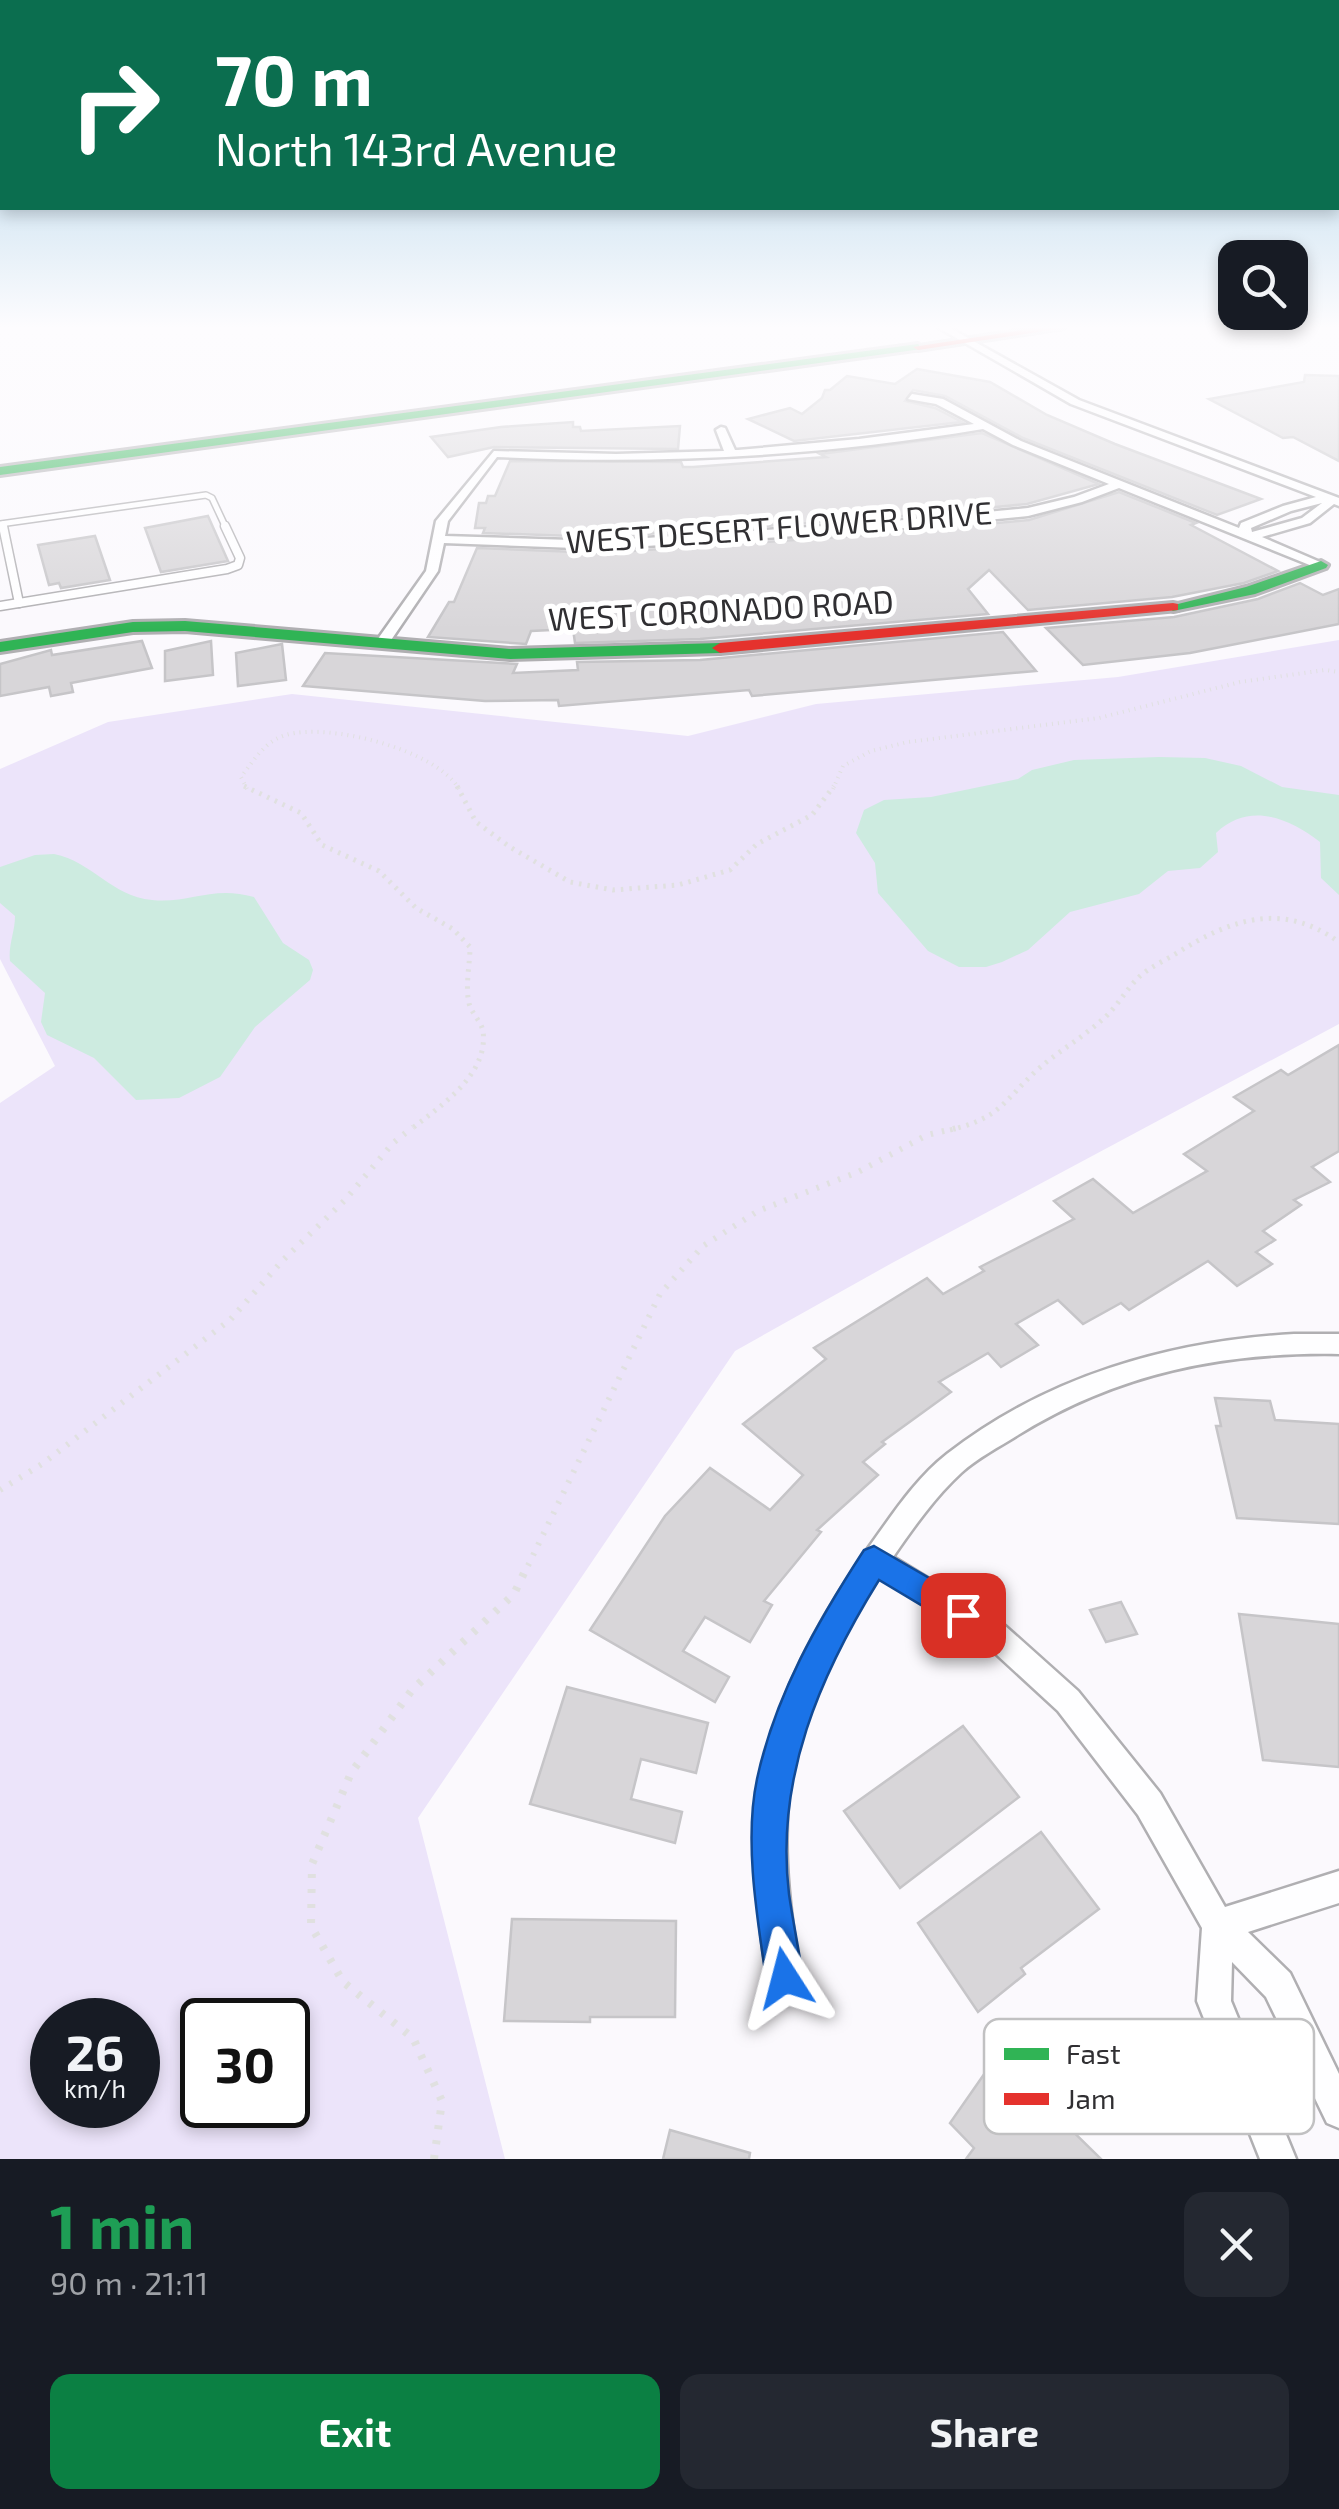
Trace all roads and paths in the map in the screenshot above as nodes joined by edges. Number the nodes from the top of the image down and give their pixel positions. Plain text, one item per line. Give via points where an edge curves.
1 (261, 429) edge
2 (963, 429) edge
3 (987, 429) edge
4 (1149, 429) edge
5 (721, 430) dead end
6 (121, 448) junction
7 (731, 454) junction
8 (0, 458) edge
9 (0, 471) edge
10 (1117, 484) junction
11 (1335, 501) edge
12 (1269, 516) junction
13 (1, 524) edge
14 (1292, 524) junction
15 (1246, 536) junction
16 (436, 539) junction
17 (1321, 565) joint
18 (19, 603) junction
19 (0, 606) edge
20 (382, 643) junction
21 (0, 647) edge
22 (1339, 672) edge
23 (1339, 942) edge
24 (1339, 1344) edge
25 (0, 1490) edge
26 (874, 1560) junction
27 (1339, 1888) edge
28 (1218, 1925) junction
29 (785, 1978) dead end
30 (1221, 2019) edge
31 (1294, 2019) edge
32 (1314, 2060) edge
33 (1339, 2112) edge
34 (1268, 2134) edge
35 (434, 2159) edge
36 (1278, 2159) edge

1 - 6 main road
2 - 7 street via 856,446
3 - 10 street
4 - 11 street
5 - 7 street
6 - 8 main road
6 - 9 main road
7 - 16 street via 494,454 442,521
10 - 15 street
10 - 16 street, WEST DESERT FLOWER DRIVE via 1028,512 883,526 602,545
11 - 12 street via 1304,501
11 - 14 street
12 - 14 lane
12 - 15 street via 1245,526
13 - 18 lane
13 - 18 lane via 206,495 240,558 227,570
14 - 15 street
15 - 17 street
16 - 20 street via 432,572
17 - 20 main road, WEST CORONADO ROAD via 1288,582 1195,602 638,655 505,654
18 - 19 lane
20 - 21 main road, WEST CORONADO ROAD via 185,626
22 - 25 path via 1240,682 1099,718 872,751 843,766 818,814 754,846 732,870 699,881 612,890 578,886 488,833 472,819 446,772 395,746 317,732 272,740 241,777 246,788 302,813 322,844 379,871 470,947 469,1004 482,1029 482,1049 452,1097 393,1143 230,1320
23 - 35 path via 1317,926 1288,919 1252,918 1206,935 1140,976 1106,1017 1036,1071 1004,1108 975,1124 927,1135 858,1172 758,1212 702,1246 660,1294 514,1594 402,1704 351,1773 312,1864 311,1926 343,1982 413,2038 442,2101
24 - 26 street via 1280,1341 1192,1351 1034,1410 952,1465
26 - 28 street via 993,1634 1068,1701 1148,1804
26 - 29 street via 834,1623 795,1706 774,1782 770,1890
27 - 28 street
28 - 30 street via 1214,2001
28 - 31 street via 1278,1985
32 - 33 street
34 - 36 street

